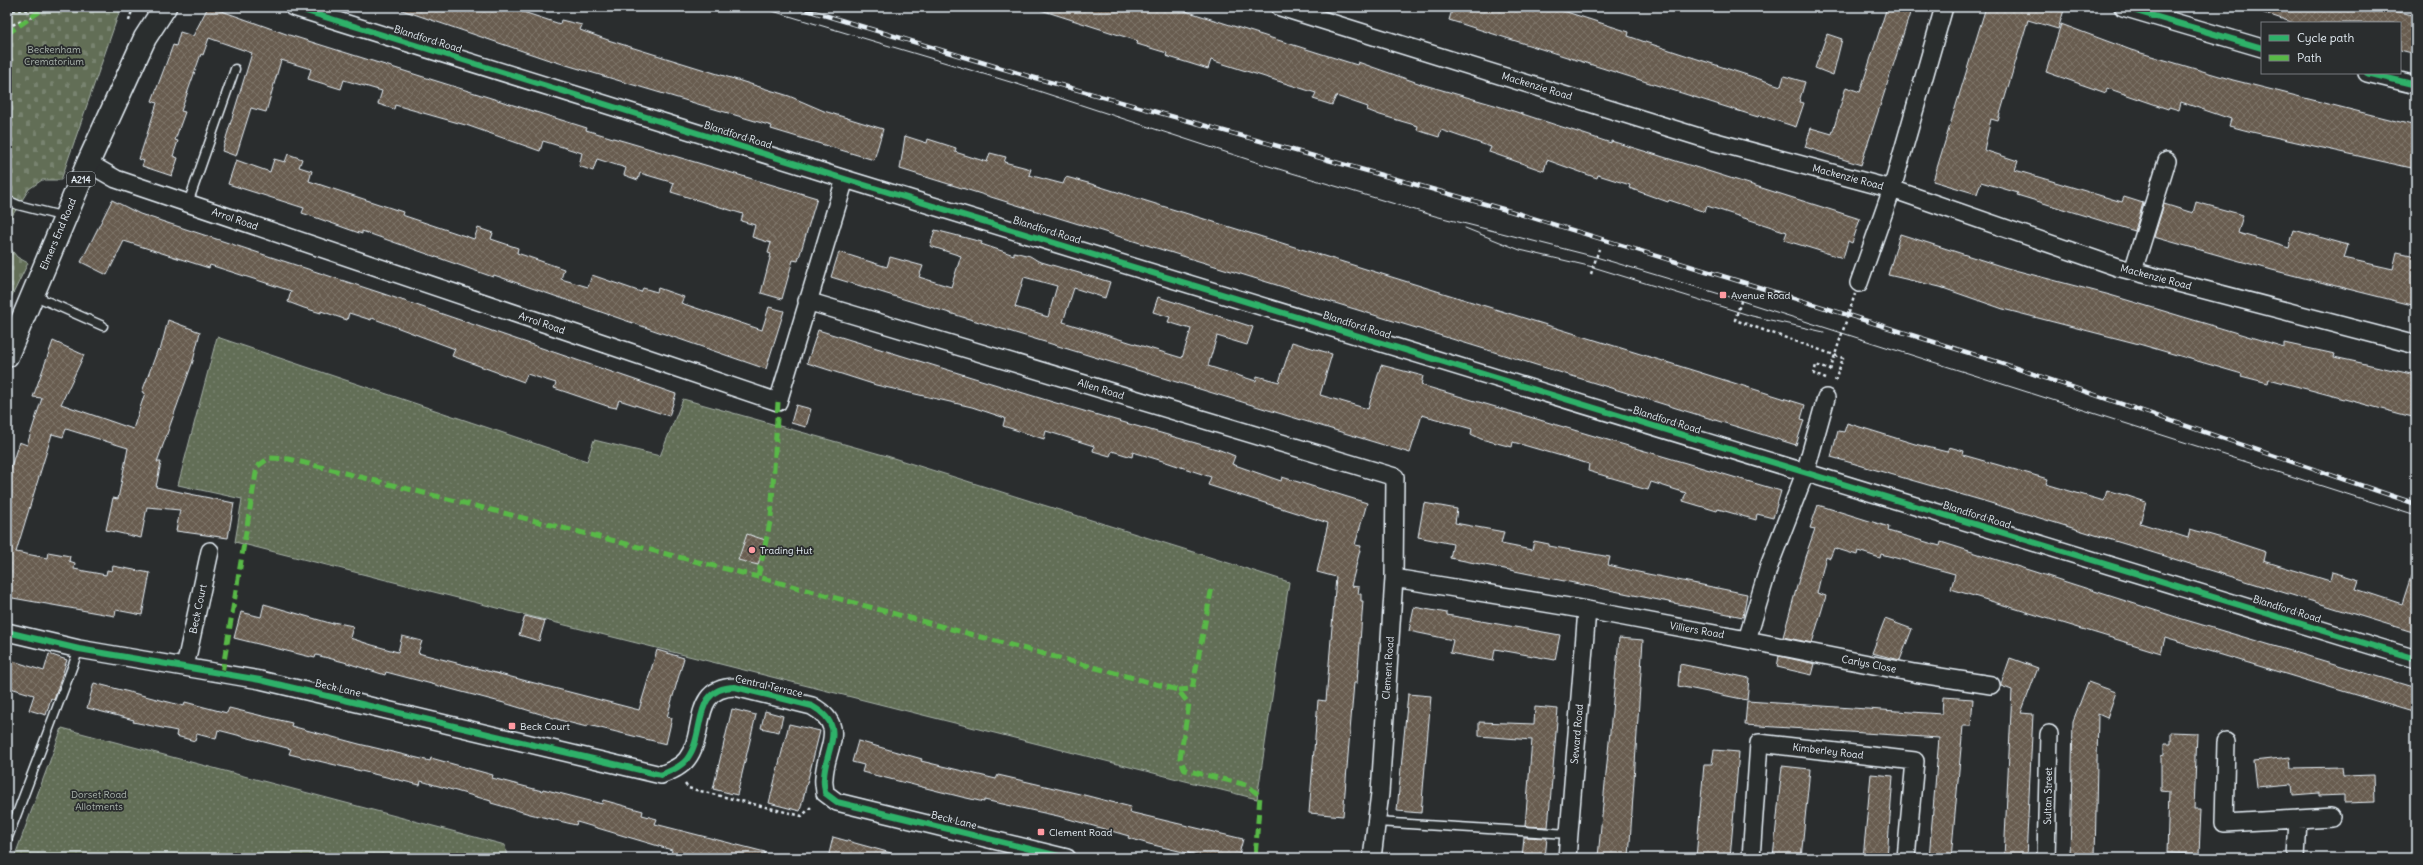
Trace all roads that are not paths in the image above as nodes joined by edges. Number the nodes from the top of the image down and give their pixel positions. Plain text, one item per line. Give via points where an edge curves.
1 (165, 7) edge
2 (293, 7) edge
3 (1280, 7) edge
4 (1944, 7) edge
5 (2123, 7) edge
6 (2261, 48) edge
7 (235, 70) dead end
8 (2371, 74) edge
9 (2416, 85) edge
10 (2167, 161) dead end
11 (88, 163) junction
12 (845, 179) junction
13 (1892, 189) junction
14 (7, 200) edge
15 (188, 203) junction
16 (65, 217) junction
17 (2133, 271) junction
18 (1857, 288) road end
19 (32, 295) junction
20 (807, 301) junction
21 (103, 326) dead end
22 (2416, 345) edge
23 (7, 356) edge
24 (1826, 398) road end
25 (1805, 473) junction
26 (1395, 477) joint
27 (210, 551) dead end
28 (1394, 578) junction
29 (1587, 610) junction
30 (7, 632) edge
31 (1747, 640) junction
32 (79, 649) junction
33 (2416, 659) edge
34 (185, 667) junction
35 (1991, 685) dead end
36 (2049, 734) dead end
37 (2226, 742) dead end
38 (669, 772) joint
39 (831, 797) joint
40 (2331, 817) dead end
41 (2298, 819) junction
42 (1377, 822) junction
43 (1569, 834) junction
44 (7, 840) edge
45 (1067, 858) edge
46 (1372, 858) edge
47 (1567, 858) edge
48 (1751, 858) edge
49 (1906, 858) edge
50 (2046, 858) edge
51 (2296, 858) edge

1 - 11 main road, Elmers End Road / A214 via 145,38
2 - 12 street, Blandford Road
3 - 13 street, Mackenzie Road via 1712,141
4 - 13 street
5 - 6 street
7 - 15 lane
8 - 9 street
10 - 17 street
11 - 15 street, Arrol Road via 116,179
11 - 16 main road, Elmers End Road / A214
12 - 20 street, Arrol Road
12 - 25 street, Blandford Road
13 - 17 street, Mackenzie Road
13 - 18 street
14 - 16 lane
15 - 20 street, Arrol Road via 778,402
16 - 19 main road, Elmers End Road / A214
17 - 22 street, Mackenzie Road
19 - 21 lane
19 - 23 main road, Elmers End Road / A214
20 - 26 street, Allen Road
24 - 25 street
25 - 31 street via 1769,566
25 - 33 street, Blandford Road
26 - 28 street, Clement Road
27 - 34 street, Beck Court
28 - 29 street, Villiers Road
28 - 42 street, Clement Road
29 - 31 street, Villiers Road
29 - 43 street, Seward Road
30 - 32 street, Beck Lane
31 - 35 street, Carlys Close via 1914,673
32 - 34 street, Beck Lane
32 - 44 lane
34 - 38 street, Beck Lane via 260,680
36 - 50 street, Sultan Street
37 - 41 street via 2224,823
38 - 39 street, Central Terrace via 687,760 694,747 703,707 709,697 724,687 735,687 812,706 830,720 833,739 824,777
39 - 45 street, Beck Lane
40 - 41 street
41 - 51 street
42 - 43 lane
42 - 46 street, Clement Road
43 - 47 street, Seward Road
48 - 49 street, Kimberley Road via 1759,743 1915,761

